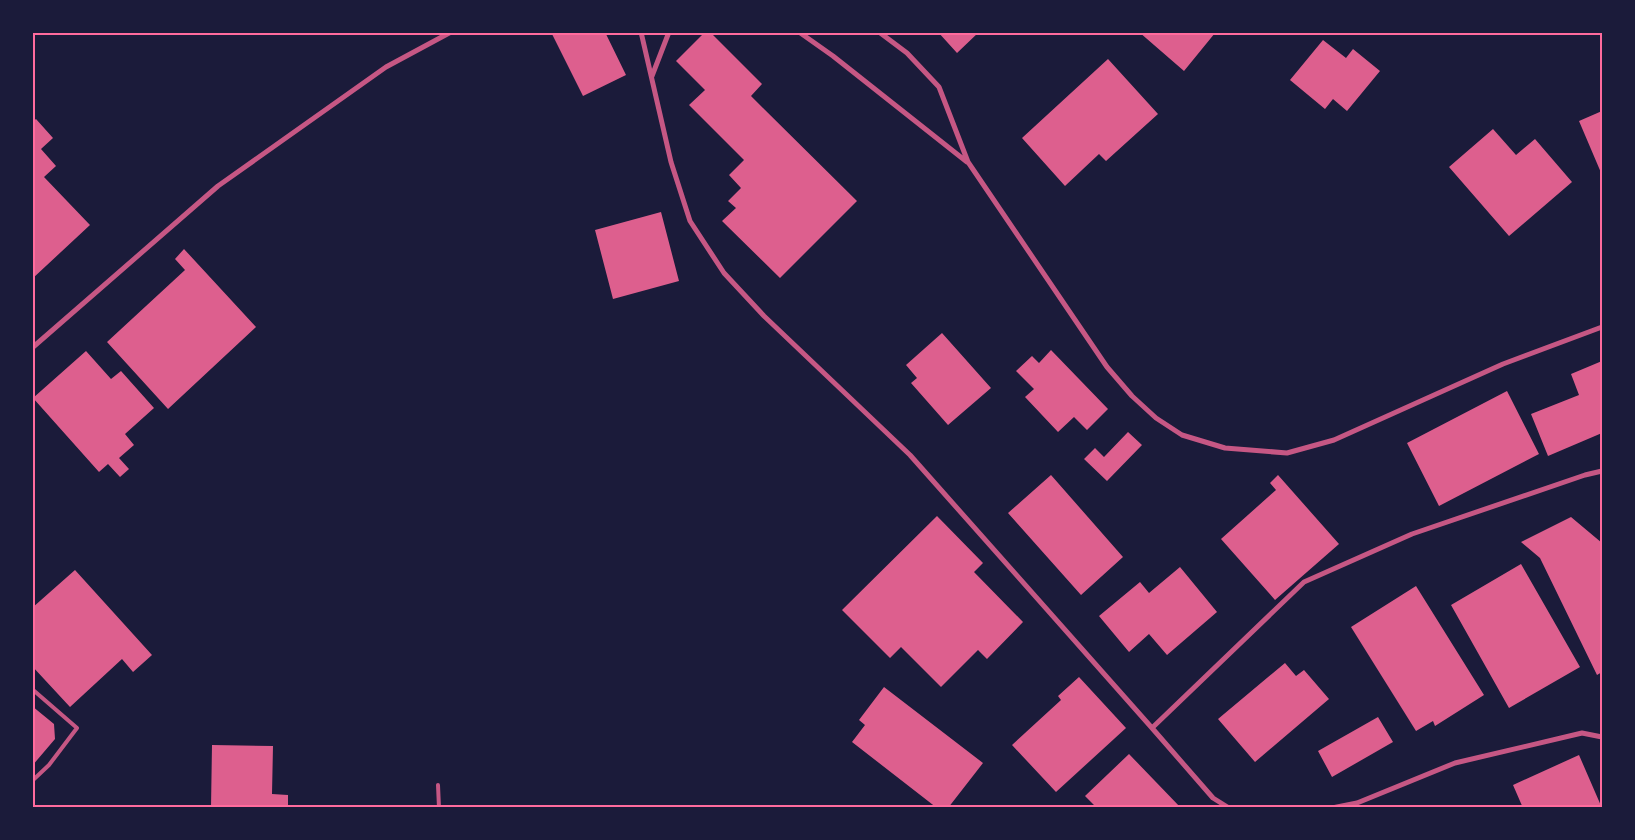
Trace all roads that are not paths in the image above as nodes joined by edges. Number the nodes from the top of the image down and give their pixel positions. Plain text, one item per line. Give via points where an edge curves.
1 (451, 32) edge
2 (641, 32) edge
3 (669, 32) edge
4 (799, 32) edge
5 (879, 32) edge
6 (652, 77) junction
7 (968, 162) junction
8 (1602, 327) edge
9 (32, 348) edge
10 (1602, 472) edge
11 (32, 689) edge
12 (1152, 728) junction
13 (1602, 737) edge
14 (32, 781) edge
15 (438, 785) dead end
16 (439, 808) edge
17 (1229, 808) edge
18 (1332, 808) edge

1 - 9 street via 386,67 218,186
2 - 6 street
3 - 6 street
4 - 7 street
5 - 7 street via 908,53 939,88
6 - 12 street via 671,162 690,221 724,273 764,316 910,455
7 - 8 street via 1107,367 1132,396 1156,418 1182,435 1224,448 1287,453 1334,440 1503,364
10 - 12 street via 1412,534 1304,582
11 - 14 lane via 77,728 49,765
12 - 17 street via 1214,798
13 - 18 street via 1582,733 1455,763 1358,803
15 - 16 lane

